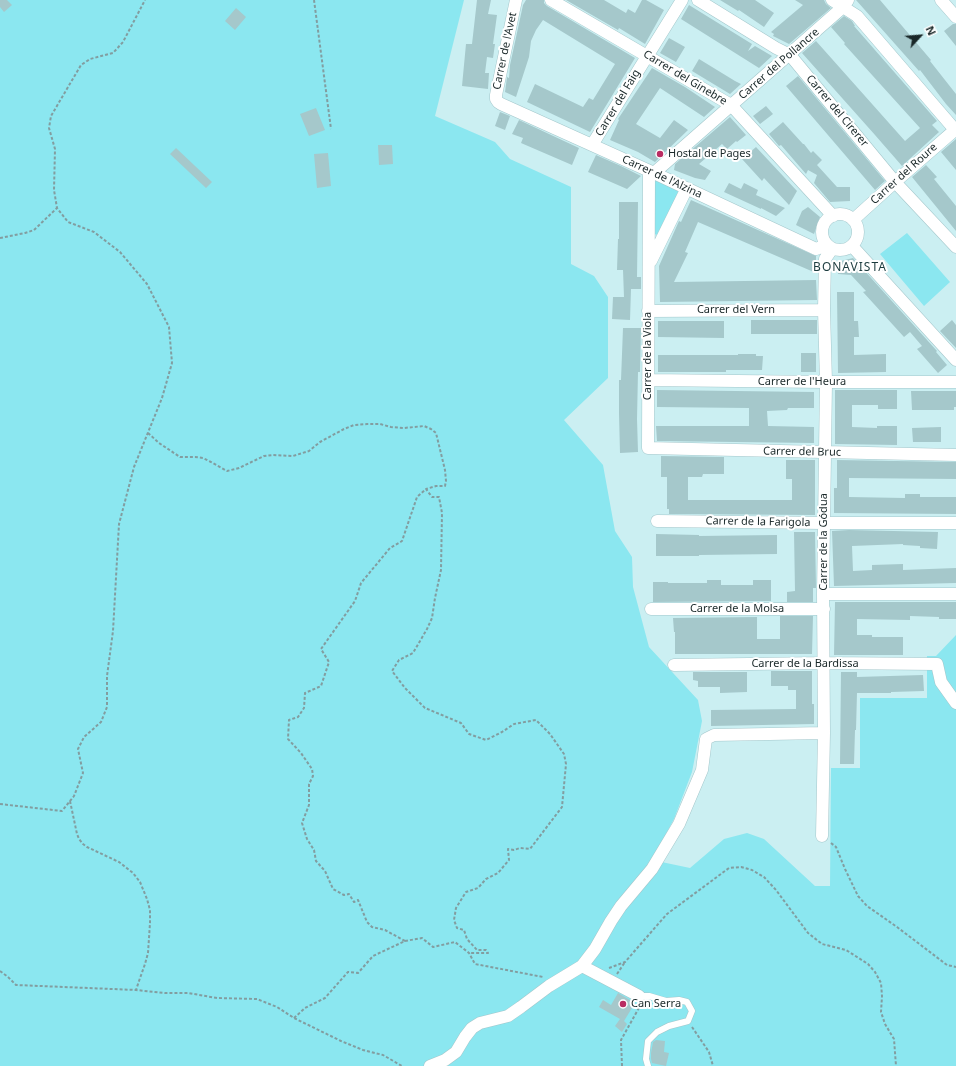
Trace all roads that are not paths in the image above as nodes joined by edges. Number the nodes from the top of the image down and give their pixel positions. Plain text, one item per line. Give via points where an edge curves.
1 (516, 0) edge
2 (551, 0) edge
3 (682, 0) edge
4 (698, 0) edge
5 (832, 0) edge
6 (941, 0) edge
7 (846, 4) edge
8 (956, 17) edge
9 (790, 55) junction
10 (647, 56) junction
11 (498, 102) joint
12 (731, 105) junction
13 (956, 130) edge
14 (592, 145) junction
15 (651, 172) junction
16 (895, 182) junction
17 (687, 188) junction
18 (833, 216) junction
19 (853, 220) junction
20 (852, 246) junction
21 (830, 247) junction
22 (956, 247) edge
23 (649, 264) junction
24 (824, 310) junction
25 (648, 311) junction
26 (956, 360) edge
27 (648, 380) junction
28 (826, 382) junction
29 (956, 382) edge
30 (648, 448) joint
31 (825, 452) junction
32 (956, 455) edge
33 (656, 521) dead end
34 (824, 523) junction
35 (956, 523) edge
36 (824, 594) junction
37 (956, 594) edge
38 (824, 609) junction
39 (651, 610) dead end
40 (824, 664) junction
41 (674, 665) dead end
42 (956, 703) edge
43 (824, 733) junction
44 (822, 836) road end
45 (582, 966) junction
46 (639, 996) joint
47 (430, 1066) edge
48 (648, 1066) edge

1 - 11 street, Carrer de l'Avet via 497,89
2 - 10 street, Carrer del Ginebre
3 - 10 street, Carrer del Faig
4 - 9 street, Carrer del Cirerer
5 - 7 street
6 - 8 street
7 - 9 street, Carrer del Pollancre
7 - 13 street
9 - 12 street, Carrer del Pollancre
9 - 16 street, Carrer del Cirerer
10 - 12 street, Carrer del Ginebre
10 - 14 street, Carrer del Faig
11 - 14 street, Carrer de l'Alzina
12 - 15 street, Carrer del Pollancre
12 - 18 street, Carrer del Ginebre
13 - 16 street, Carrer del Roure
14 - 15 street, Carrer de l'Alzina
15 - 17 street, Carrer de l'Alzina
15 - 23 street, Carrer de la Viola
16 - 19 street, Carrer del Roure
16 - 22 street, Carrer del Cirerer
17 - 21 street, Carrer de l'Alzina via 816,249
17 - 23 street, Carrer de la Viola
18 - 19 street via 840,214
18 - 21 street via 826,221 822,229 823,237
19 - 20 street via 858,229 857,238
20 - 21 street via 843,250
20 - 26 street
21 - 24 street, Carrer de la Gódua via 825,259
23 - 25 street, Carrer de la Viola
24 - 25 street, Carrer del Vern
24 - 28 street, Carrer de la Gódua
25 - 27 street, Carrer de la Viola
27 - 28 street, Carrer de l'Heura
27 - 30 street, Carrer de la Viola
28 - 29 street, Carrer de l'Heura
28 - 31 street, Carrer de la Gódua
30 - 31 street, Carrer del Bruc
31 - 32 street, Carrer del Bruc
31 - 34 street, Carrer de la Gódua
33 - 34 street, Carrer de la Farigola
34 - 35 street, Carrer de la Farigola
34 - 36 street, Carrer de la Gódua
36 - 37 street
36 - 38 street, Carrer de la Gódua
38 - 39 street, Carrer de la Molsa
38 - 40 street, Carrer de la Gódua
40 - 41 street, Carrer de la Bardissa
40 - 42 street, Carrer de la Bardissa via 937,664 941,682
40 - 43 street, Carrer de la Gódua
43 - 44 street, Carrer de la Gódua
43 - 45 street via 714,735 706,739 702,770 679,824 652,869 621,906
45 - 46 street
45 - 47 street via 508,1016 480,1023 472,1028 456,1052
46 - 48 lane via 687,1002 692,1012 688,1021 669,1026 657,1032 648,1041

